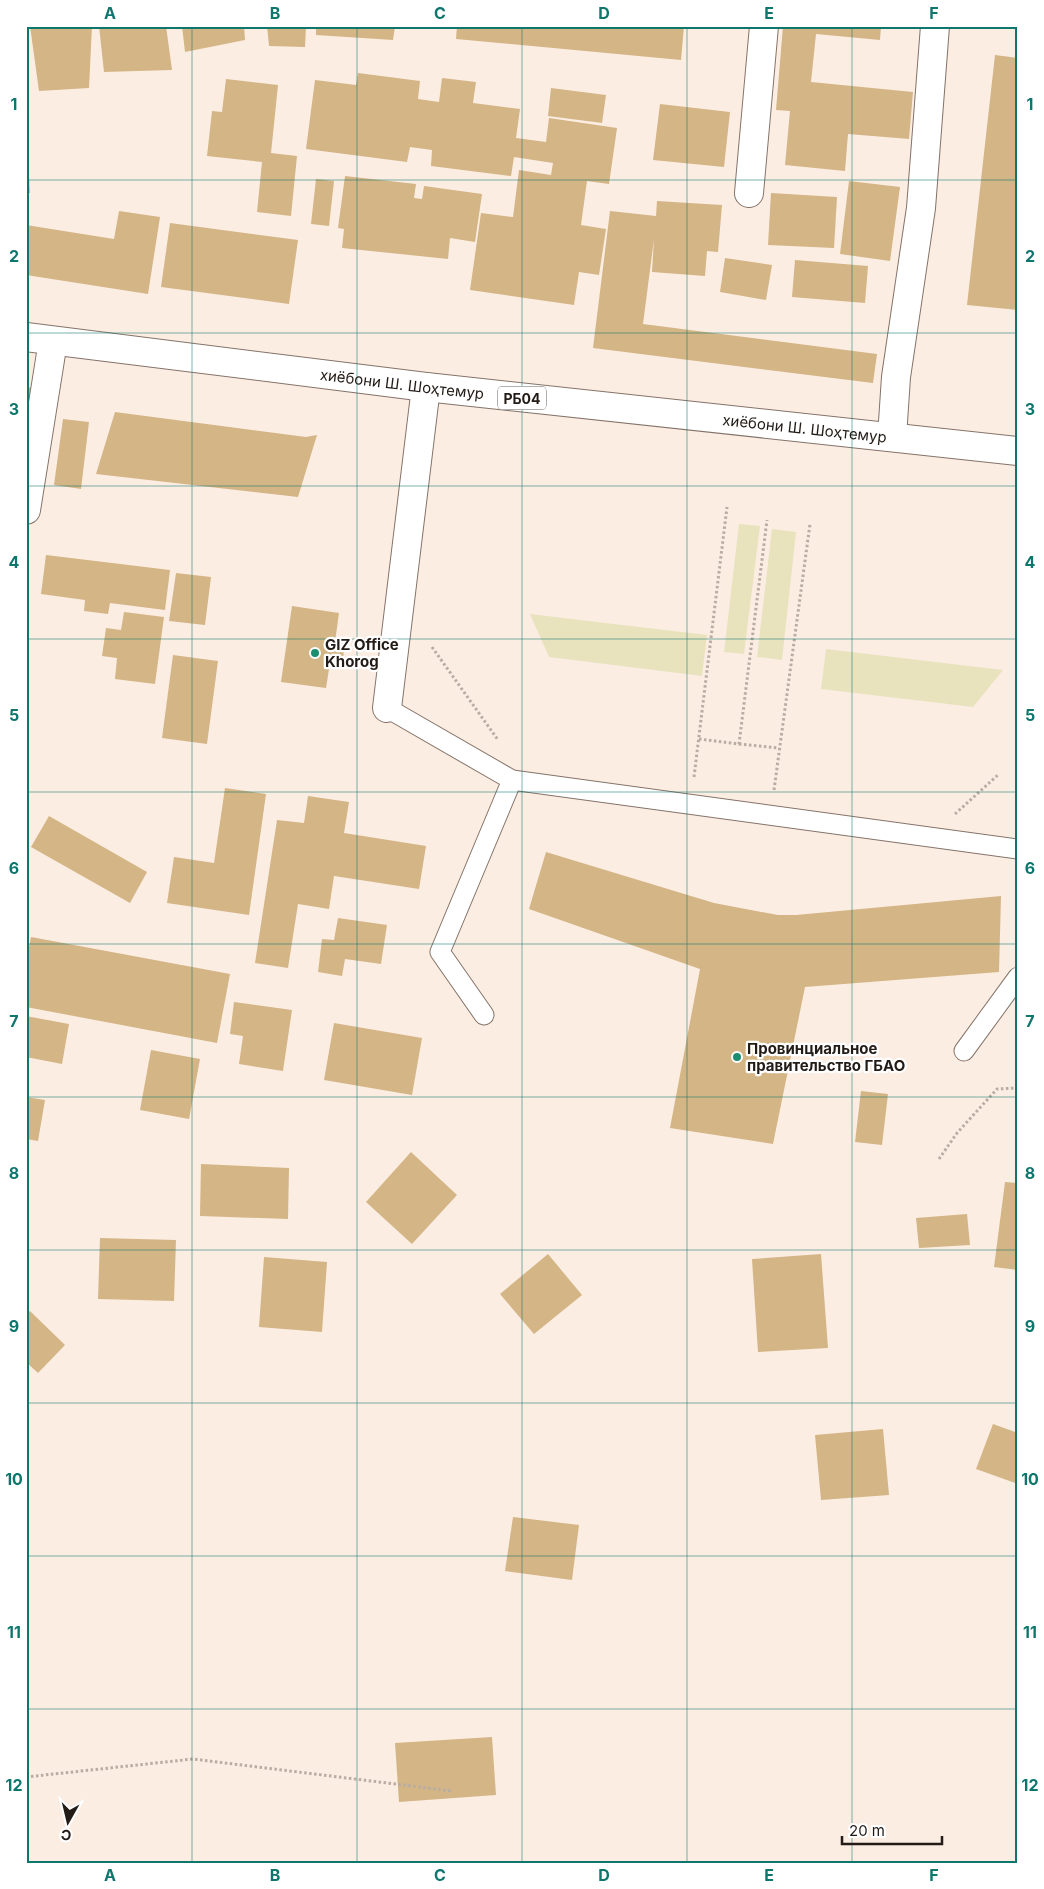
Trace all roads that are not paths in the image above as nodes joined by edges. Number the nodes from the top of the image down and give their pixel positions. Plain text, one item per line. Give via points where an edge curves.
1 (764, 26) edge
2 (935, 26) edge
3 (749, 193) dead end
4 (26, 337) edge
5 (53, 341) junction
6 (426, 387) junction
7 (892, 437) junction
8 (1018, 451) edge
9 (26, 510) edge
10 (387, 708) joint
11 (512, 780) junction
12 (1018, 849) edge
13 (1018, 976) edge
14 (484, 1015) dead end
15 (964, 1051) dead end

1 - 3 street
2 - 7 street via 921,208 896,378
4 - 5 street, хиёбони Ш. Шоҳтемур / РБ04
5 - 6 street, хиёбони Ш. Шоҳтемур / РБ04
5 - 9 street
6 - 7 street, хиёбони Ш. Шоҳтемур / РБ04
6 - 10 street
7 - 8 street, хиёбони Ш. Шоҳтемур / РБ04
10 - 11 lane
11 - 12 lane
11 - 14 lane via 440,952
13 - 15 lane

